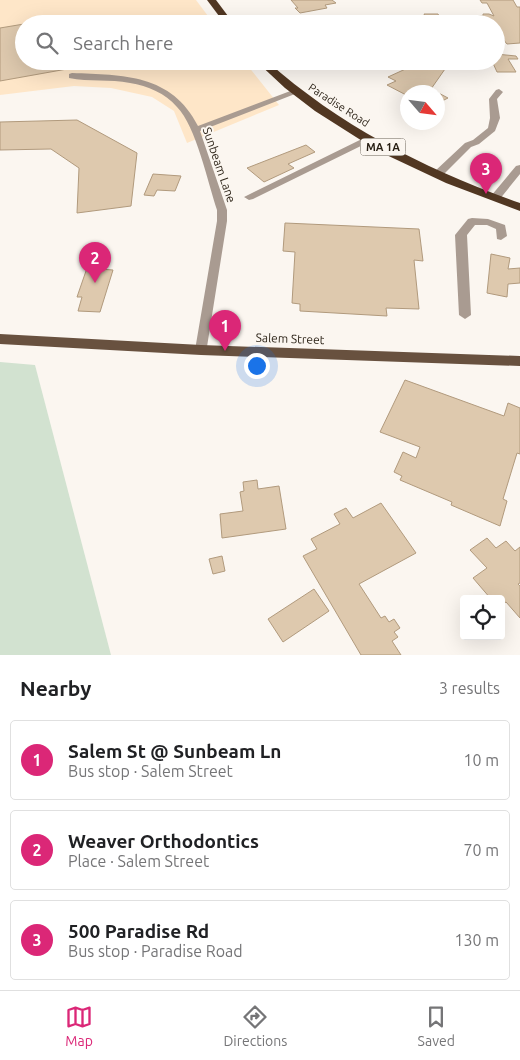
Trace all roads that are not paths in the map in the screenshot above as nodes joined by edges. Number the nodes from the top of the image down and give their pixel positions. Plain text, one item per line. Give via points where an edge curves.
1 (212, 0) edge
2 (223, 15) edge
3 (271, 70) edge
4 (72, 76) dead end
5 (296, 92) junction
6 (499, 92) dead end
7 (195, 130) junction
8 (368, 140) junction
9 (520, 168) edge
10 (438, 174) junction
11 (249, 197) dead end
12 (495, 198) junction
13 (520, 207) edge
14 (501, 236) dead end
15 (465, 315) dead end
16 (0, 339) edge
17 (201, 350) junction
18 (520, 361) edge

1 - 2 highway
3 - 5 highway, Paradise Road / MA 1A
4 - 7 street, Sunbeam Lane via 117,79 154,87 183,107
5 - 7 street
5 - 8 highway, Paradise Road / MA 1A
6 - 10 street via 493,99 495,118 492,129 468,145
7 - 17 street, Sunbeam Lane via 222,210
8 - 10 highway, Paradise Road / MA 1A
8 - 11 street
9 - 12 street
10 - 12 highway, Paradise Road / MA 1A
12 - 13 highway, Paradise Road / MA 1A
14 - 15 street via 501,227 472,221 461,235
16 - 17 main road, Salem Street
17 - 18 main road, Salem Street

